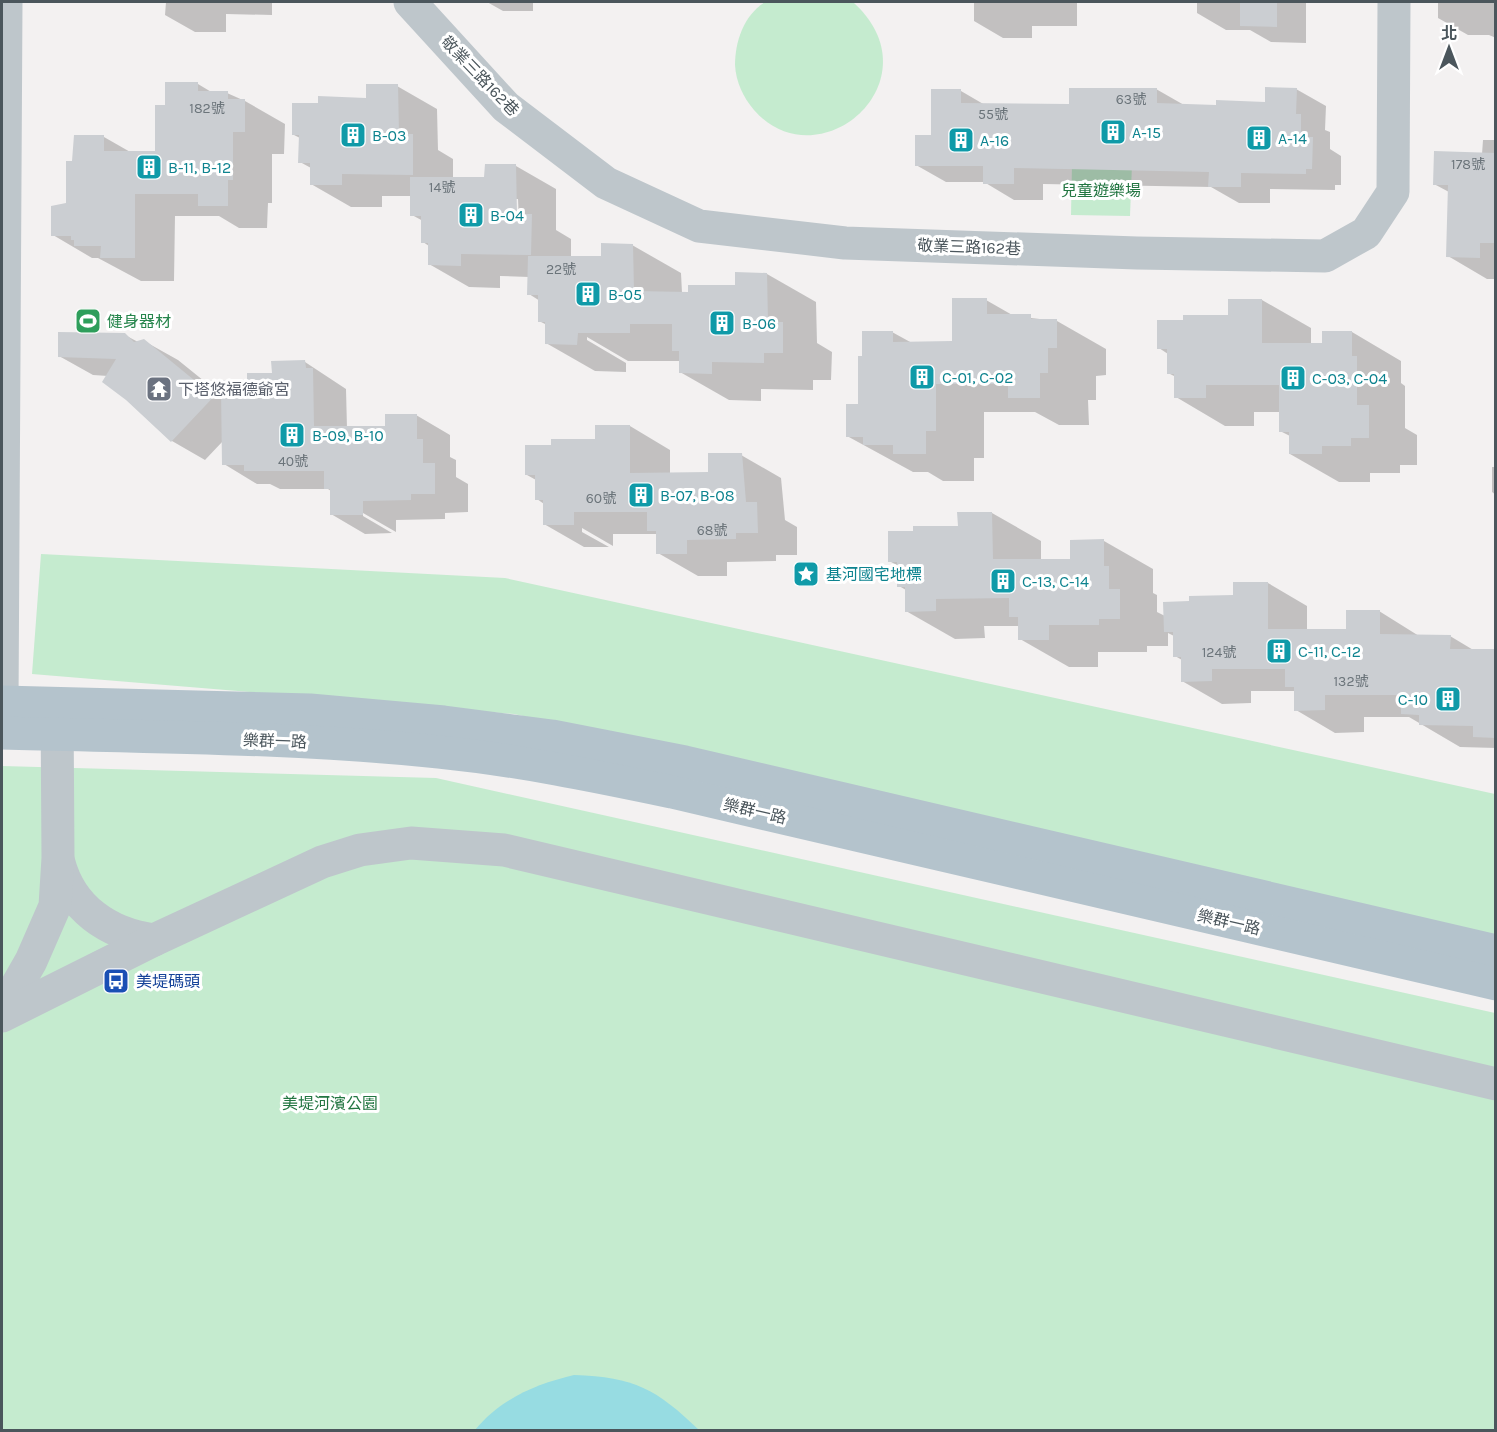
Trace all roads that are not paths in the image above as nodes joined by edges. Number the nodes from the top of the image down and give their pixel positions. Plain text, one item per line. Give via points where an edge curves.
1 (6, 2) edge
2 (410, 2) edge
3 (1394, 2) edge
4 (2, 711) edge
5 (57, 719) junction
6 (58, 858) junction
7 (154, 940) junction
8 (1496, 951) edge
9 (1496, 984) edge
10 (2, 1006) edge
11 (2, 1016) edge
12 (1496, 1084) edge

1 - 4 street
2 - 3 street, 敬業三路162巷 via 506,106 606,183 699,226 865,244 1324,256 1366,233 1393,192
4 - 5 main road, 樂群一路
5 - 6 street
5 - 8 main road, 樂群一路 via 310,710 552,735 685,762
5 - 9 main road, 樂群一路 via 440,752 546,766
6 - 7 street via 65,883 88,911 123,934
6 - 10 street via 58,890 51,918 31,961
7 - 11 street
7 - 12 street via 322,862 360,850 411,843 504,850

